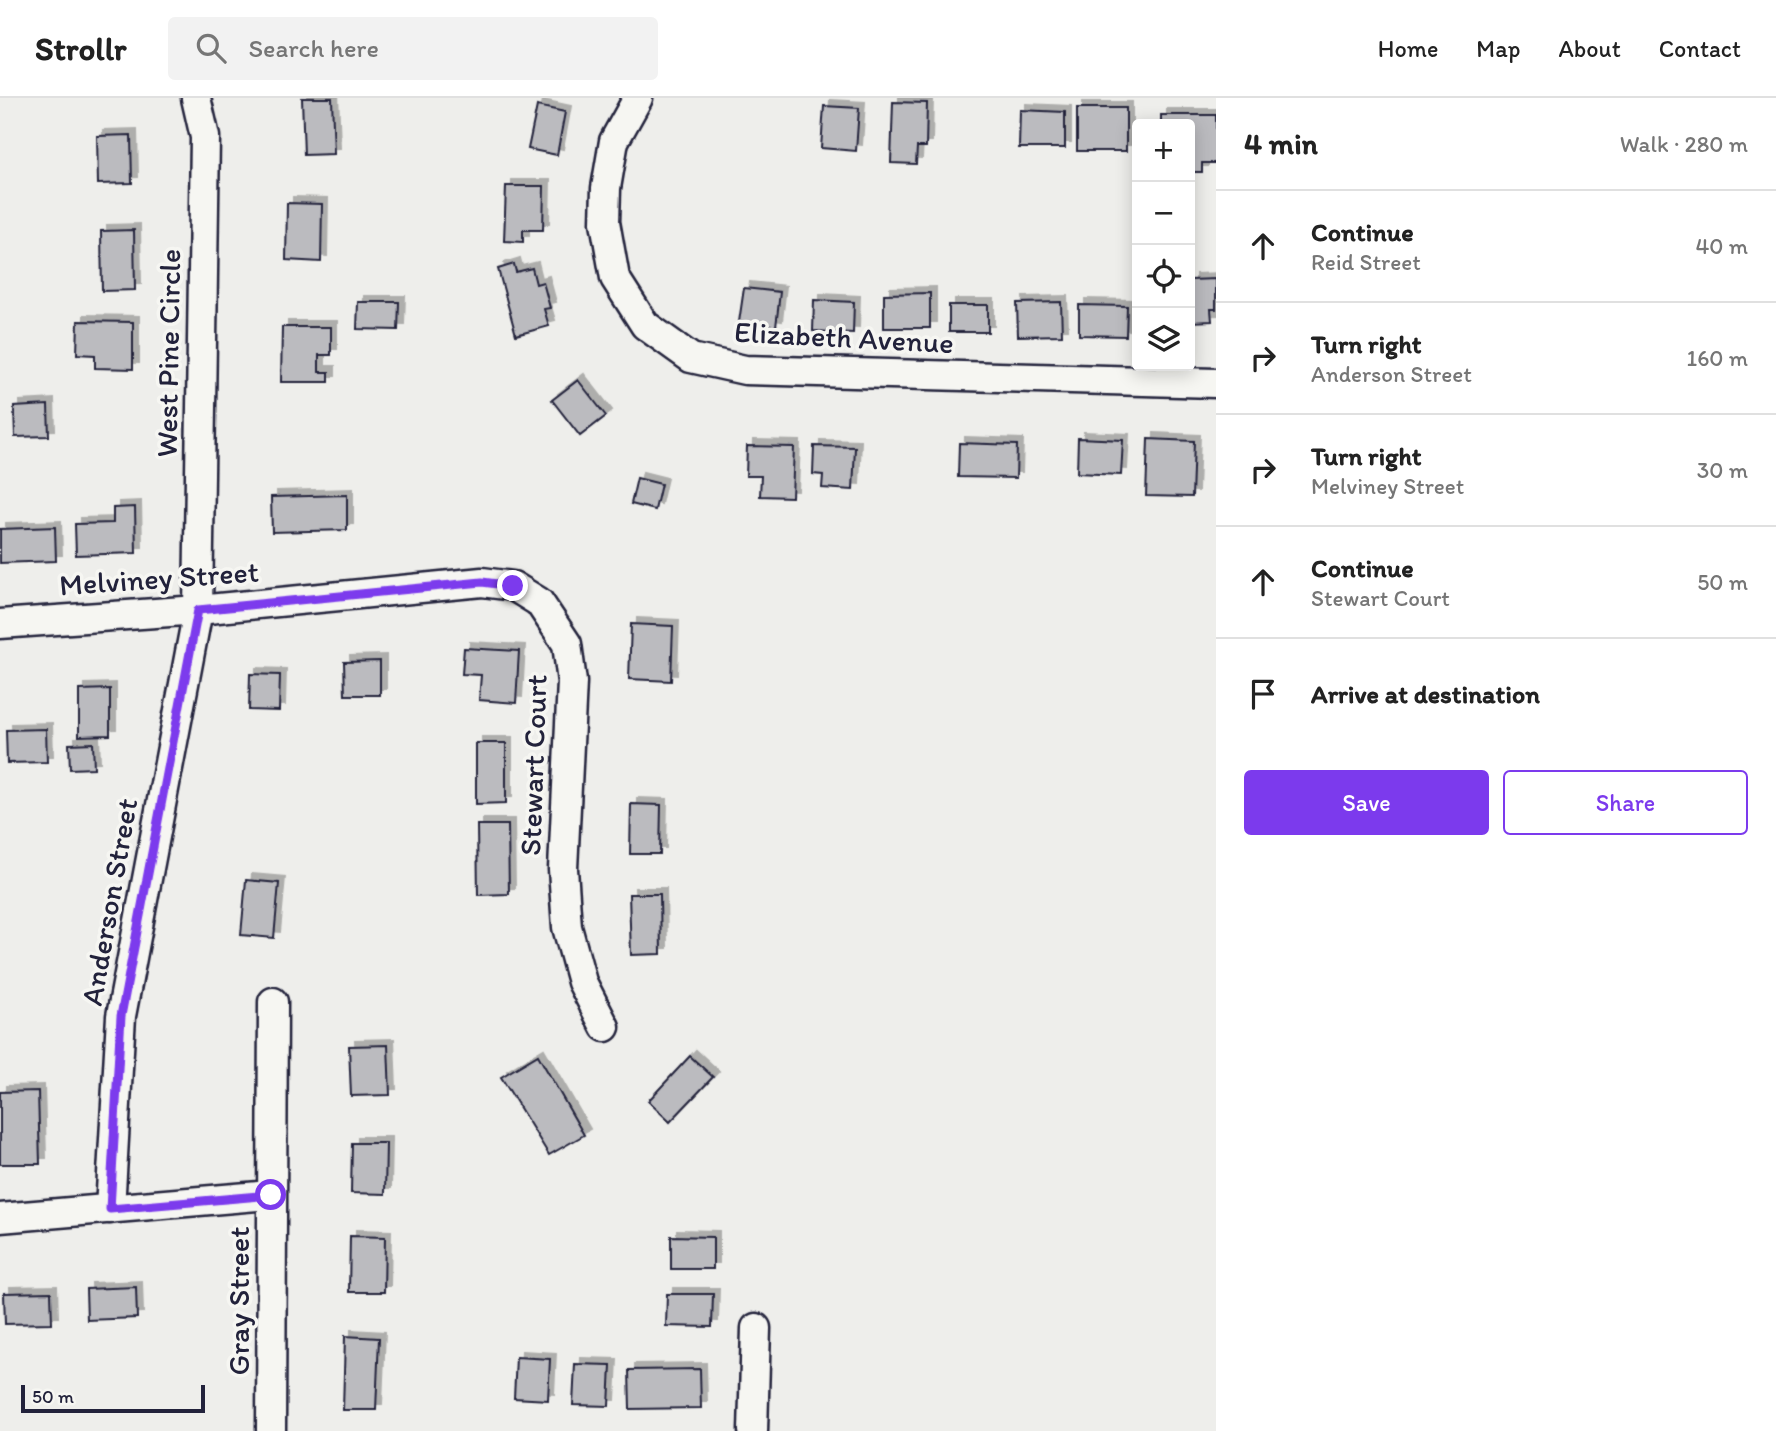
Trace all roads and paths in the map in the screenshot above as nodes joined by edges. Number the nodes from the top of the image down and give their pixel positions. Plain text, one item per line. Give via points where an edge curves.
1 (196, 98) edge
2 (638, 98) edge
3 (1216, 383) edge
4 (323, 598) joint
5 (198, 610) junction
6 (0, 624) edge
7 (273, 1002) dead end
8 (605, 1027) dead end
9 (271, 1195) junction
10 (110, 1209) junction
11 (0, 1218) edge
12 (756, 1328) dead end
13 (271, 1431) edge
14 (753, 1431) edge

1 - 5 street, West Pine Circle via 205,137
2 - 3 street, Elizabeth Avenue via 614,141 609,170 605,222 615,278 645,325 691,358 746,370
4 - 5 street, Melviney Street
4 - 8 street, Stewart Court via 482,582 513,586 540,602 567,644 572,682 563,869 567,927 582,982
5 - 6 street, Melviney Street
5 - 10 street, Anderson Street via 121,1016
7 - 9 street, Gray Street
9 - 10 street
9 - 13 street, Gray Street
10 - 11 street
12 - 14 street

